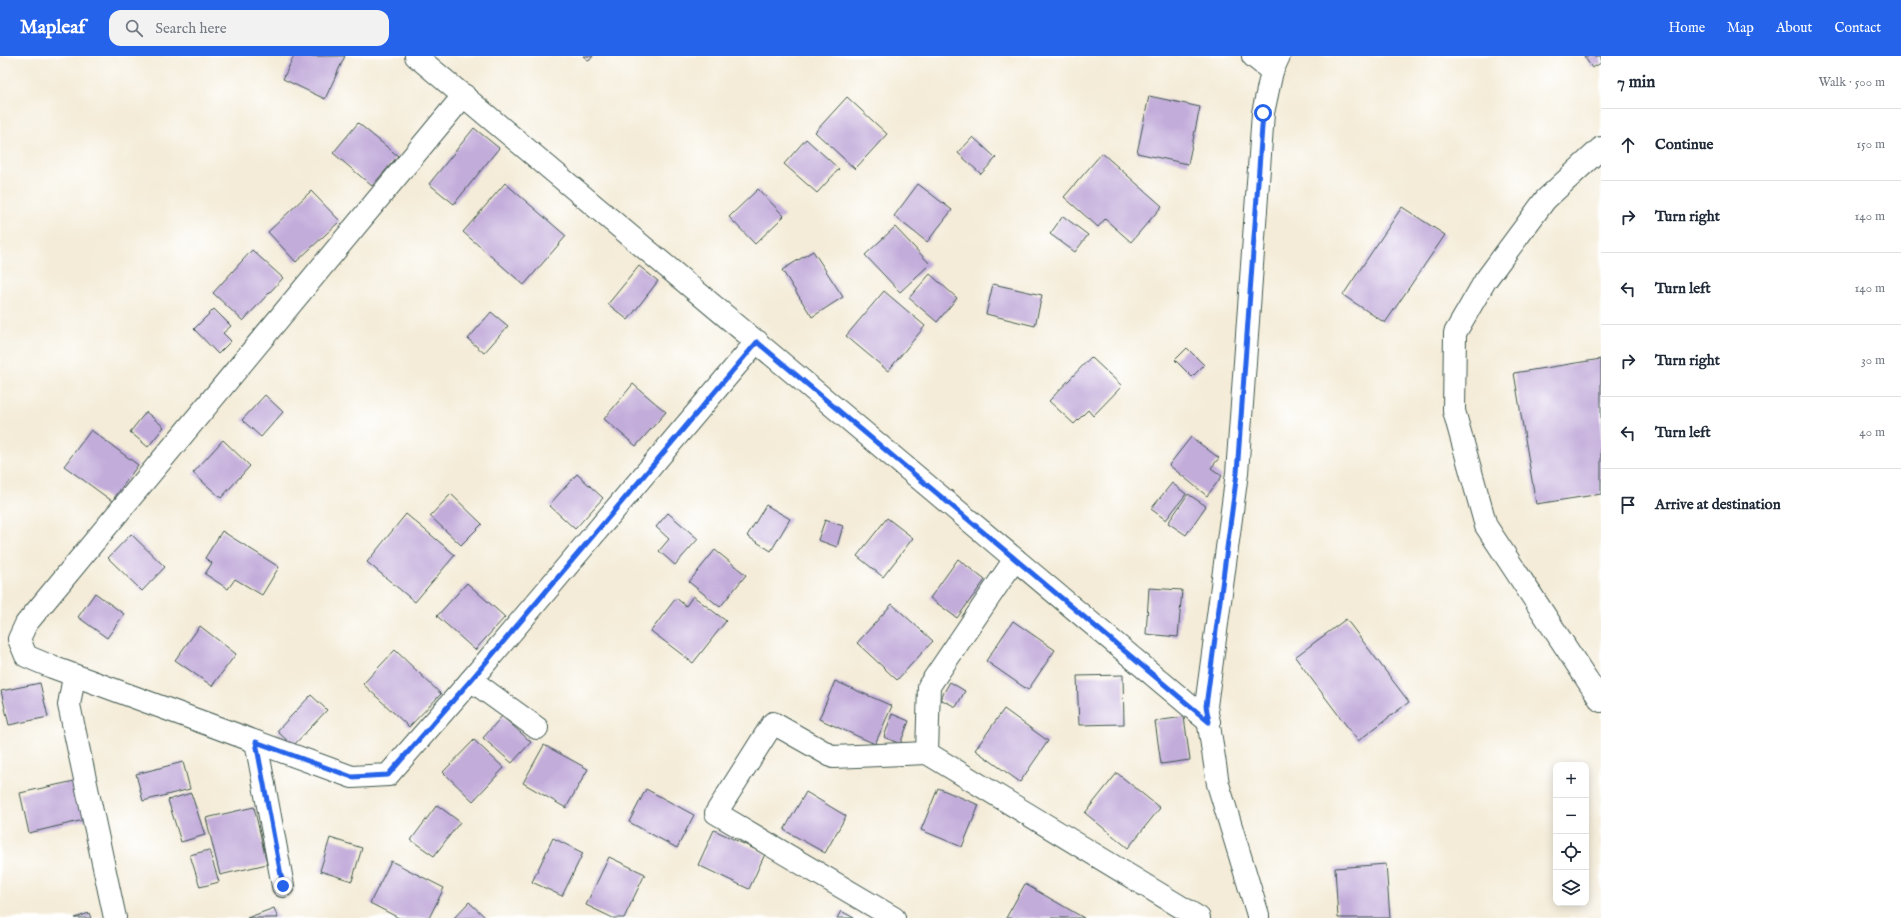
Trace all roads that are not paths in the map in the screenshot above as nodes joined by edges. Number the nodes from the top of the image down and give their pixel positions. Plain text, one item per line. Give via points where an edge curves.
1 (416, 56) edge
2 (1253, 56) edge
3 (1276, 63) edge
4 (464, 95) junction
5 (1601, 148) edge
6 (757, 342) junction
7 (1015, 559) junction
8 (74, 676) junction
9 (471, 680) junction
10 (1601, 701) edge
11 (1209, 722) junction
12 (537, 728) dead end
13 (256, 742) junction
14 (927, 753) junction
15 (283, 886) dead end
16 (115, 918) edge
17 (894, 918) edge
18 (1199, 918) edge
19 (1258, 918) edge

1 - 4 street
2 - 3 street
3 - 11 street via 1263,113 1237,473 1206,706
4 - 6 street
4 - 8 street via 26,624 19,638 26,656
5 - 10 street via 1545,200 1485,282 1455,333 1454,411 1486,526
6 - 7 street
6 - 9 street
7 - 11 street
7 - 14 street via 929,686
8 - 13 street
8 - 16 street via 69,705
9 - 12 street
9 - 13 street via 388,775 352,777
11 - 19 street via 1218,784
13 - 15 street
14 - 17 street via 833,757 774,723 716,813
14 - 18 street

